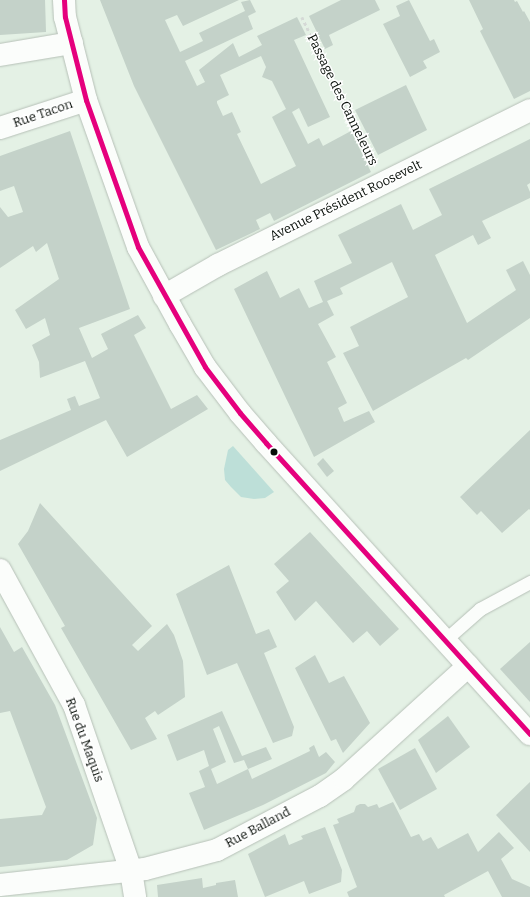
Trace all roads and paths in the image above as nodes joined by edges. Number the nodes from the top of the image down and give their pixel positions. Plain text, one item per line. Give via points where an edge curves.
1 (64, 0) edge
2 (302, 17) dead end
3 (72, 43) junction
4 (0, 55) edge
5 (86, 100) junction
6 (530, 110) edge
7 (0, 128) edge
8 (382, 183) junction
9 (164, 296) junction
10 (0, 570) edge
11 (530, 582) edge
12 (445, 640) junction
13 (468, 666) junction
14 (530, 734) edge
15 (131, 871) junction
16 (0, 885) edge
17 (135, 897) edge

1 - 3 street via 65,17
2 - 8 path, Passage des Canneleurs
3 - 4 street
3 - 5 street
5 - 7 street, Rue Tacon
5 - 9 street via 138,246
6 - 8 street, Avenue Président Roosevelt
8 - 9 street, Avenue Président Roosevelt via 218,265
9 - 12 street via 205,367 240,413
10 - 15 street, Rue du Maquis via 74,705
11 - 12 lane via 480,610
12 - 13 street
13 - 14 street
13 - 15 street, Rue Balland via 344,779 320,796 217,850 162,866
15 - 16 street, Rue Balland
15 - 17 street, Rue du Maquis

